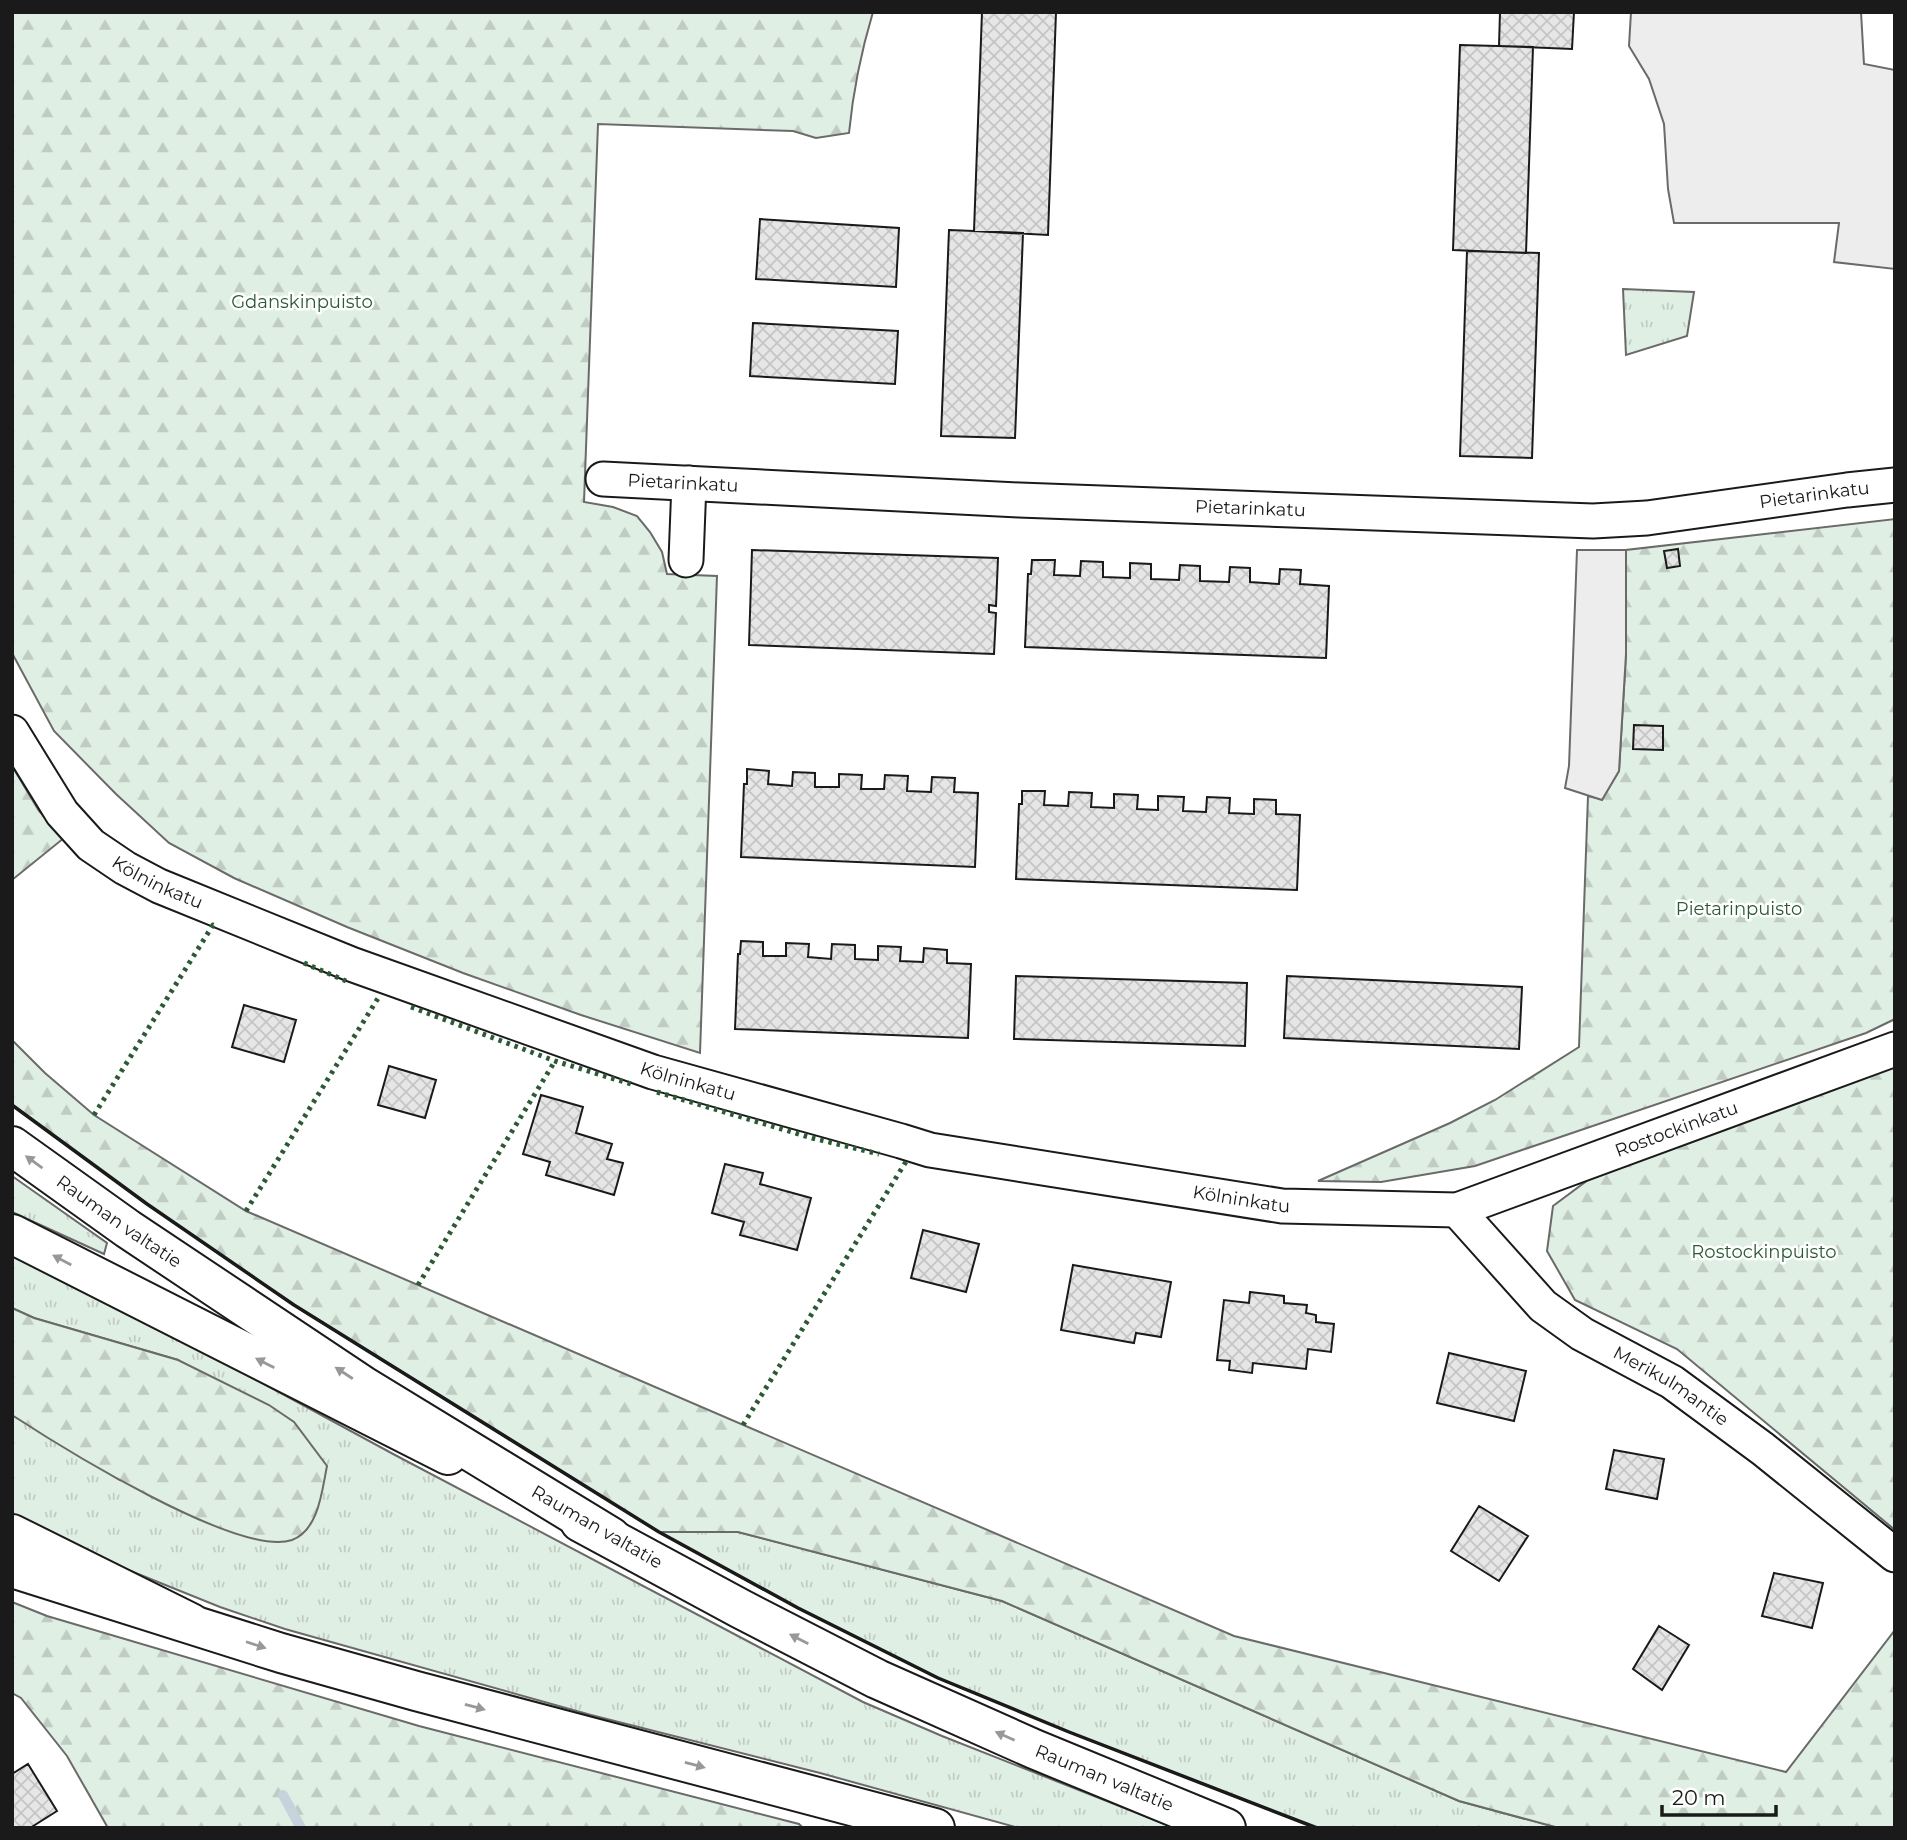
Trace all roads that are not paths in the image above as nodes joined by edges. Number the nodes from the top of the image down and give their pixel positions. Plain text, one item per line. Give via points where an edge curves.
1 (603, 479) dead end
2 (689, 483) junction
3 (1895, 485) edge
4 (686, 560) dead end
5 (12, 732) edge
6 (1895, 1049) edge
7 (12, 1146) edge
8 (1457, 1210) junction
9 (12, 1234) edge
10 (12, 1534) edge
11 (611, 1537) junction
12 (1895, 1555) edge
13 (12, 1568) edge
14 (191, 1623) junction
15 (935, 1828) edge
16 (1226, 1828) edge

1 - 2 street, Pietarinkatu
2 - 3 street, Pietarinkatu via 1593,521
2 - 4 street
5 - 8 street, Kölninkatu via 62,813 91,845 125,868 351,964 653,1072 930,1150 1282,1206
6 - 8 street, Rostockinkatu
11 -> 7 highway, Rauman valtatie via 365,1387
8 - 12 street, Merikulmantie via 1543,1306 1582,1334 1672,1382
11 -> 9 highway
10 - 14 highway
16 -> 11 highway, Rauman valtatie via 877,1679
13 - 14 highway
14 -> 15 highway via 416,1691

